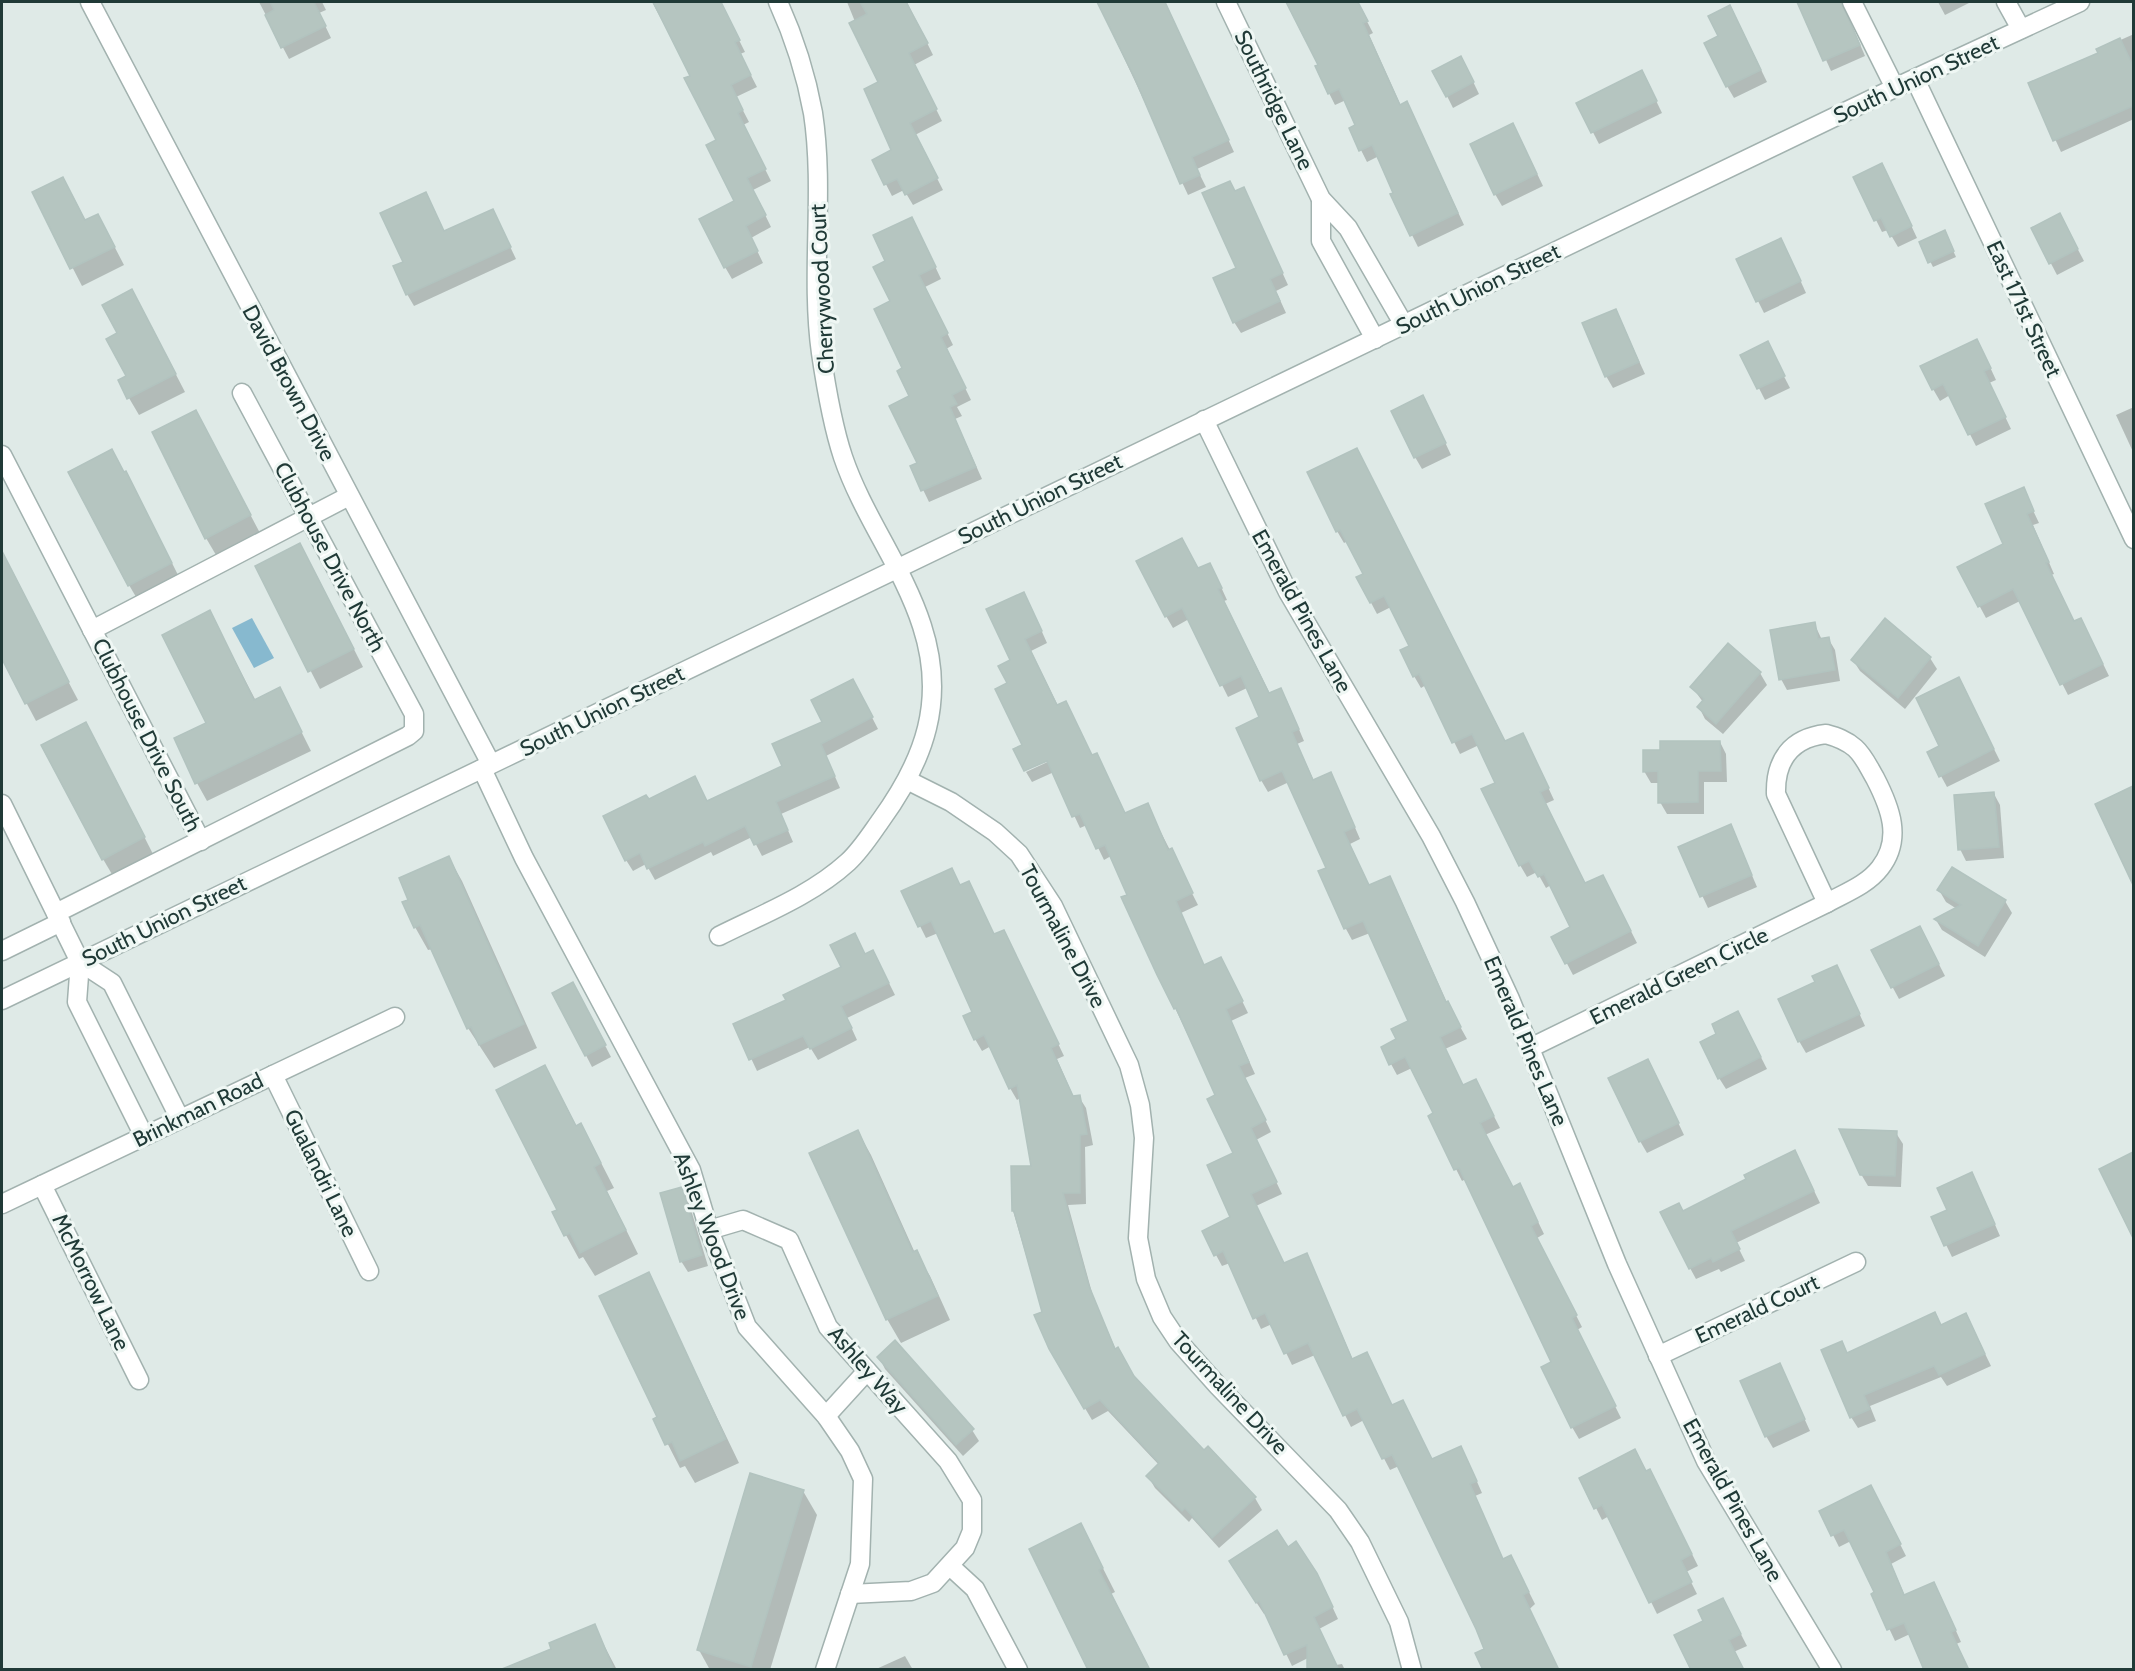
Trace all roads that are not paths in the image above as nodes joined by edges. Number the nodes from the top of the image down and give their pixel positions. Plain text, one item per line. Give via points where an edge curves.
1 (90, 2) edge
2 (778, 2) edge
3 (1226, 2) edge
4 (1852, 2) edge
5 (2006, 2) edge
6 (2080, 2) edge
7 (2021, 29) junction
8 (1915, 78) junction
9 (1895, 88) junction
10 (1321, 199) junction
11 (1404, 325) junction
12 (1374, 339) junction
13 (242, 393) dead end
14 (1204, 420) junction
15 (2, 455) edge
16 (349, 496) junction
17 (309, 518) junction
18 (2133, 539) edge
19 (896, 569) junction
20 (92, 630) junction
21 (415, 723) joint
22 (486, 766) junction
23 (907, 780) junction
24 (2, 804) edge
25 (201, 841) junction
26 (1827, 903) junction
27 (59, 917) junction
28 (719, 936) dead end
29 (2, 951) edge
30 (80, 962) junction
31 (2, 1000) edge
32 (395, 1017) dead end
33 (1530, 1048) junction
34 (273, 1074) junction
35 (180, 1119) junction
36 (144, 1136) junction
37 (42, 1185) junction
38 (2, 1204) edge
39 (709, 1230) junction
40 (1856, 1262) dead end
41 (369, 1271) dead end
42 (1658, 1356) junction
43 (867, 1371) junction
44 (139, 1380) dead end
45 (826, 1416) junction
46 (950, 1566) junction
47 (850, 1594) junction
48 (825, 1670) edge
49 (1018, 1670) edge
50 (1412, 1670) edge
51 (1832, 1670) edge

1 - 16 street, David Brown Drive
2 - 19 street, Cherrywood Court via 791,31 813,115 821,350 830,400 843,458
3 - 10 street, Southridge Lane
4 - 9 street
5 - 7 street
6 - 7 street, South Union Street
7 - 8 street, South Union Street
8 - 9 street, South Union Street
8 - 18 street, East 171st Street
9 - 11 street, South Union Street
10 - 11 street, Southridge Lane via 1348,228
10 - 12 street, Southridge Lane via 1321,242
11 - 12 street, South Union Street
12 - 14 street, South Union Street
13 - 17 street, Clubhouse Drive North
14 - 19 street, South Union Street
14 - 33 street, Emerald Pines Lane via 1288,592 1431,836
15 - 20 street, Clubhouse Drive South
16 - 17 street, Clubhouse Drive South
16 - 22 street, David Brown Drive
17 - 20 street, Clubhouse Drive South
17 - 21 street, Clubhouse Drive North via 414,714
19 - 22 street, South Union Street
19 - 23 street, Cherrywood Court via 921,623 931,657 933,686 924,746
20 - 25 street, Clubhouse Drive South
21 - 25 street, South Union Street via 408,736
22 - 30 street, South Union Street
22 - 39 street, Ashley Wood Drive via 524,858 691,1170
23 - 28 street, Cherrywood Court via 849,862 785,904
23 - 50 street, Tourmaline Drive via 951,802 995,832 1019,854 1047,897 1129,1065 1140,1105 1144,1138 1138,1238 1146,1279 1162,1317 1218,1386 1338,1510 1360,1542 1399,1622
24 - 27 street
25 - 27 street, South Union Street
26 - 26 street, Emerald Green Circle via 1865,883 1881,868 1894,829 1883,795 1864,759 1842,739 1826,734 1801,740 1790,748 1780,762 1776,794
26 - 33 street, Emerald Green Circle
27 - 29 street, South Union Street
27 - 30 street
30 - 31 street, South Union Street
30 - 35 street via 112,983
30 - 36 street via 77,1002
32 - 34 street, Brinkman Road
33 - 42 street, Emerald Pines Lane
34 - 35 street, Brinkman Road
34 - 41 street, Gualandri Lane
35 - 36 street, Brinkman Road
36 - 37 street, Brinkman Road
37 - 38 street, Brinkman Road
37 - 44 street, McMorrow Lane
39 - 43 street, Ashley Way via 743,1220 789,1240 828,1327
39 - 45 street, Ashley Wood Drive via 747,1327
40 - 42 street, Emerald Court
42 - 51 street, Emerald Pines Lane via 1706,1461
43 - 45 street
43 - 46 street, Ashley Way via 948,1461 972,1500 972,1531 965,1548
45 - 47 street, Ashley Wood Drive via 850,1451 862,1479 860,1564
46 - 47 street, Ashley Way via 933,1583 911,1591
46 - 49 street via 975,1589
47 - 48 street, Ashley Wood Drive

